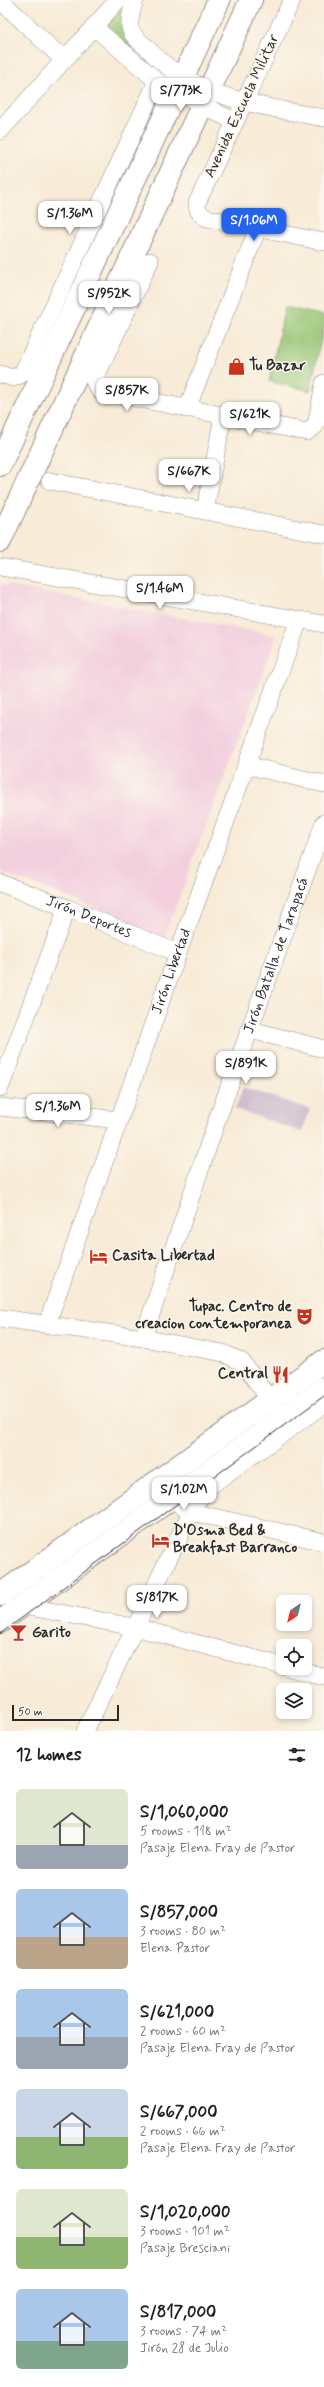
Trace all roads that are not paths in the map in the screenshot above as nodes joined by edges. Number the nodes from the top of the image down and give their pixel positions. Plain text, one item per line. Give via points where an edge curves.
1 (0, 0) edge
2 (118, 0) edge
3 (135, 0) edge
4 (219, 0) edge
5 (252, 0) edge
6 (292, 0) edge
7 (94, 27) junction
8 (64, 60) junction
9 (171, 83) junction
10 (205, 98) junction
11 (244, 102) junction
12 (324, 118) edge
13 (235, 122) junction
14 (0, 131) edge
15 (258, 228) junction
16 (324, 242) edge
17 (150, 261) dead end
18 (0, 374) edge
19 (324, 383) edge
20 (187, 409) junction
21 (223, 416) junction
22 (0, 465) edge
23 (50, 481) dead end
24 (205, 511) junction
25 (324, 534) edge
26 (0, 540) edge
27 (0, 567) edge
28 (299, 620) junction
29 (324, 624) edge
30 (246, 765) junction
31 (324, 784) edge
32 (324, 823) edge
33 (0, 883) edge
34 (67, 908) junction
35 (178, 953) junction
36 (251, 1030) junction
37 (324, 1049) edge
38 (0, 1088) edge
39 (0, 1107) edge
40 (119, 1120) junction
41 (0, 1318) edge
42 (47, 1324) junction
43 (144, 1338) junction
44 (324, 1361) edge
45 (324, 1388) edge
46 (270, 1400) junction
47 (324, 1404) edge
48 (283, 1418) junction
49 (159, 1480) junction
50 (172, 1498) junction
51 (191, 1512) junction
52 (324, 1542) edge
53 (0, 1595) edge
54 (0, 1601) edge
55 (24, 1606) junction
56 (0, 1622) edge
57 (134, 1627) junction
58 (276, 1664) edge
59 (312, 1674) edge
60 (324, 1677) edge
61 (85, 1731) edge

1 - 8 street
2 - 7 street
3 - 9 street via 130,20 132,32 161,61
4 - 9 main road
5 - 10 main road
6 - 11 street, Avenida Escuela Militar
7 - 8 street
7 - 9 street
8 - 14 street
9 - 10 street
9 - 18 street via 22,374 13,378
9 - 22 main road
10 - 11 street
10 - 13 street
10 - 26 main road
11 - 12 street
11 - 13 street, Avenida Escuela Militar
13 - 15 street, Avenida Escuela Militar via 197,203 199,212 207,218
15 - 16 street
15 - 20 street
17 - 20 street via 94,381 100,391 106,394
19 - 21 street via 317,421 307,432
20 - 21 street
21 - 24 street
23 - 24 street
24 - 25 street
27 - 28 street
28 - 29 street
28 - 30 street, Jirón Libertad
30 - 31 street
30 - 35 street, Jirón Libertad
32 - 36 street, Jirón Batalla de Tarapacá
33 - 34 street, Jirón Deportes
34 - 35 street, Jirón Deportes
34 - 38 street
35 - 40 street, Jirón Libertad
36 - 37 street
36 - 43 street, Jirón Batalla de Tarapacá via 216,1123
39 - 40 street
40 - 42 street, Jirón Libertad
41 - 42 street
42 - 43 street
43 - 46 street via 236,1358 242,1362
44 - 46 main road
45 - 48 main road
46 - 48 street
46 - 49 main road
47 - 51 street via 211,1486 196,1502
48 - 50 main road
49 - 50 street
49 - 53 main road
50 - 51 street
50 - 55 main road
51 - 52 street
51 - 57 street
54 - 55 main road
55 - 56 main road
55 - 57 street
57 - 58 street
57 - 61 street
59 - 60 street

